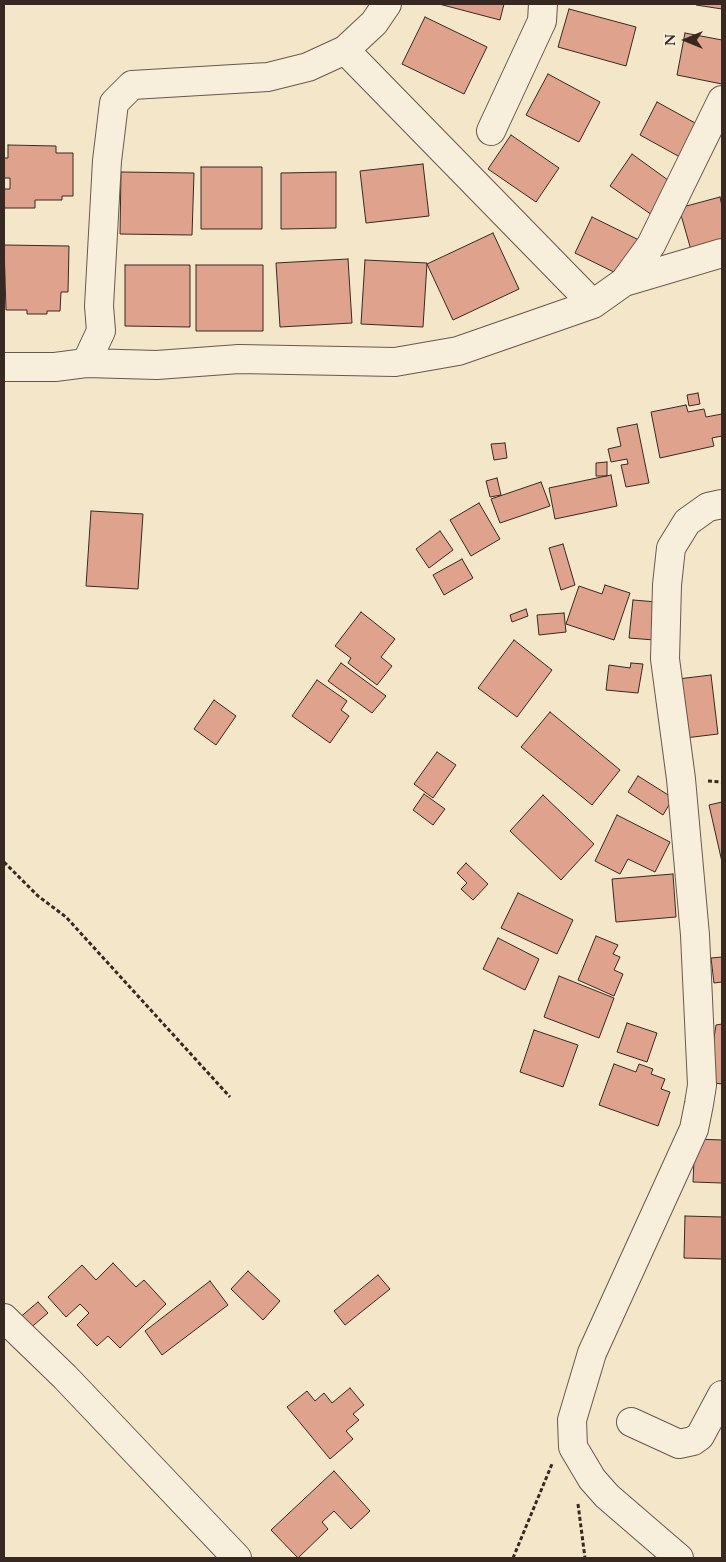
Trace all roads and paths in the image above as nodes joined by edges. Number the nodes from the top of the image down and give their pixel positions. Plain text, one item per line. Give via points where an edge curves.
1 (387, 4) edge
2 (543, 4) edge
3 (345, 50) junction
4 (722, 100) edge
5 (491, 131) dead end
6 (722, 253) edge
7 (624, 282) junction
8 (592, 304) junction
9 (86, 363) junction
10 (4, 367) edge
11 (722, 504) edge
12 (4, 862) edge
13 (230, 1097) dead end
14 (4, 1318) edge
15 (722, 1395) edge
16 (631, 1422) dead end
17 (554, 1461) dead end
18 (237, 1558) edge
19 (513, 1558) edge
20 (679, 1558) edge

1 - 3 street via 374,23
2 - 5 street via 542,21
3 - 8 street
3 - 9 street via 308,68 268,77 132,85 114,103 107,161 99,306 101,332
4 - 7 street via 650,245
6 - 7 street
7 - 8 street
8 - 9 street via 458,351 395,362 239,359 158,364
9 - 10 street via 56,367
11 - 20 street via 708,507 687,522 671,548 667,584 665,659 681,779 694,935 702,1085 699,1104 694,1129 592,1353 572,1420 573,1447 592,1479 607,1496
12 - 13 path via 38,896 66,917
14 - 18 street via 65,1377
15 - 16 street via 700,1436 693,1441 679,1444
17 - 19 path

